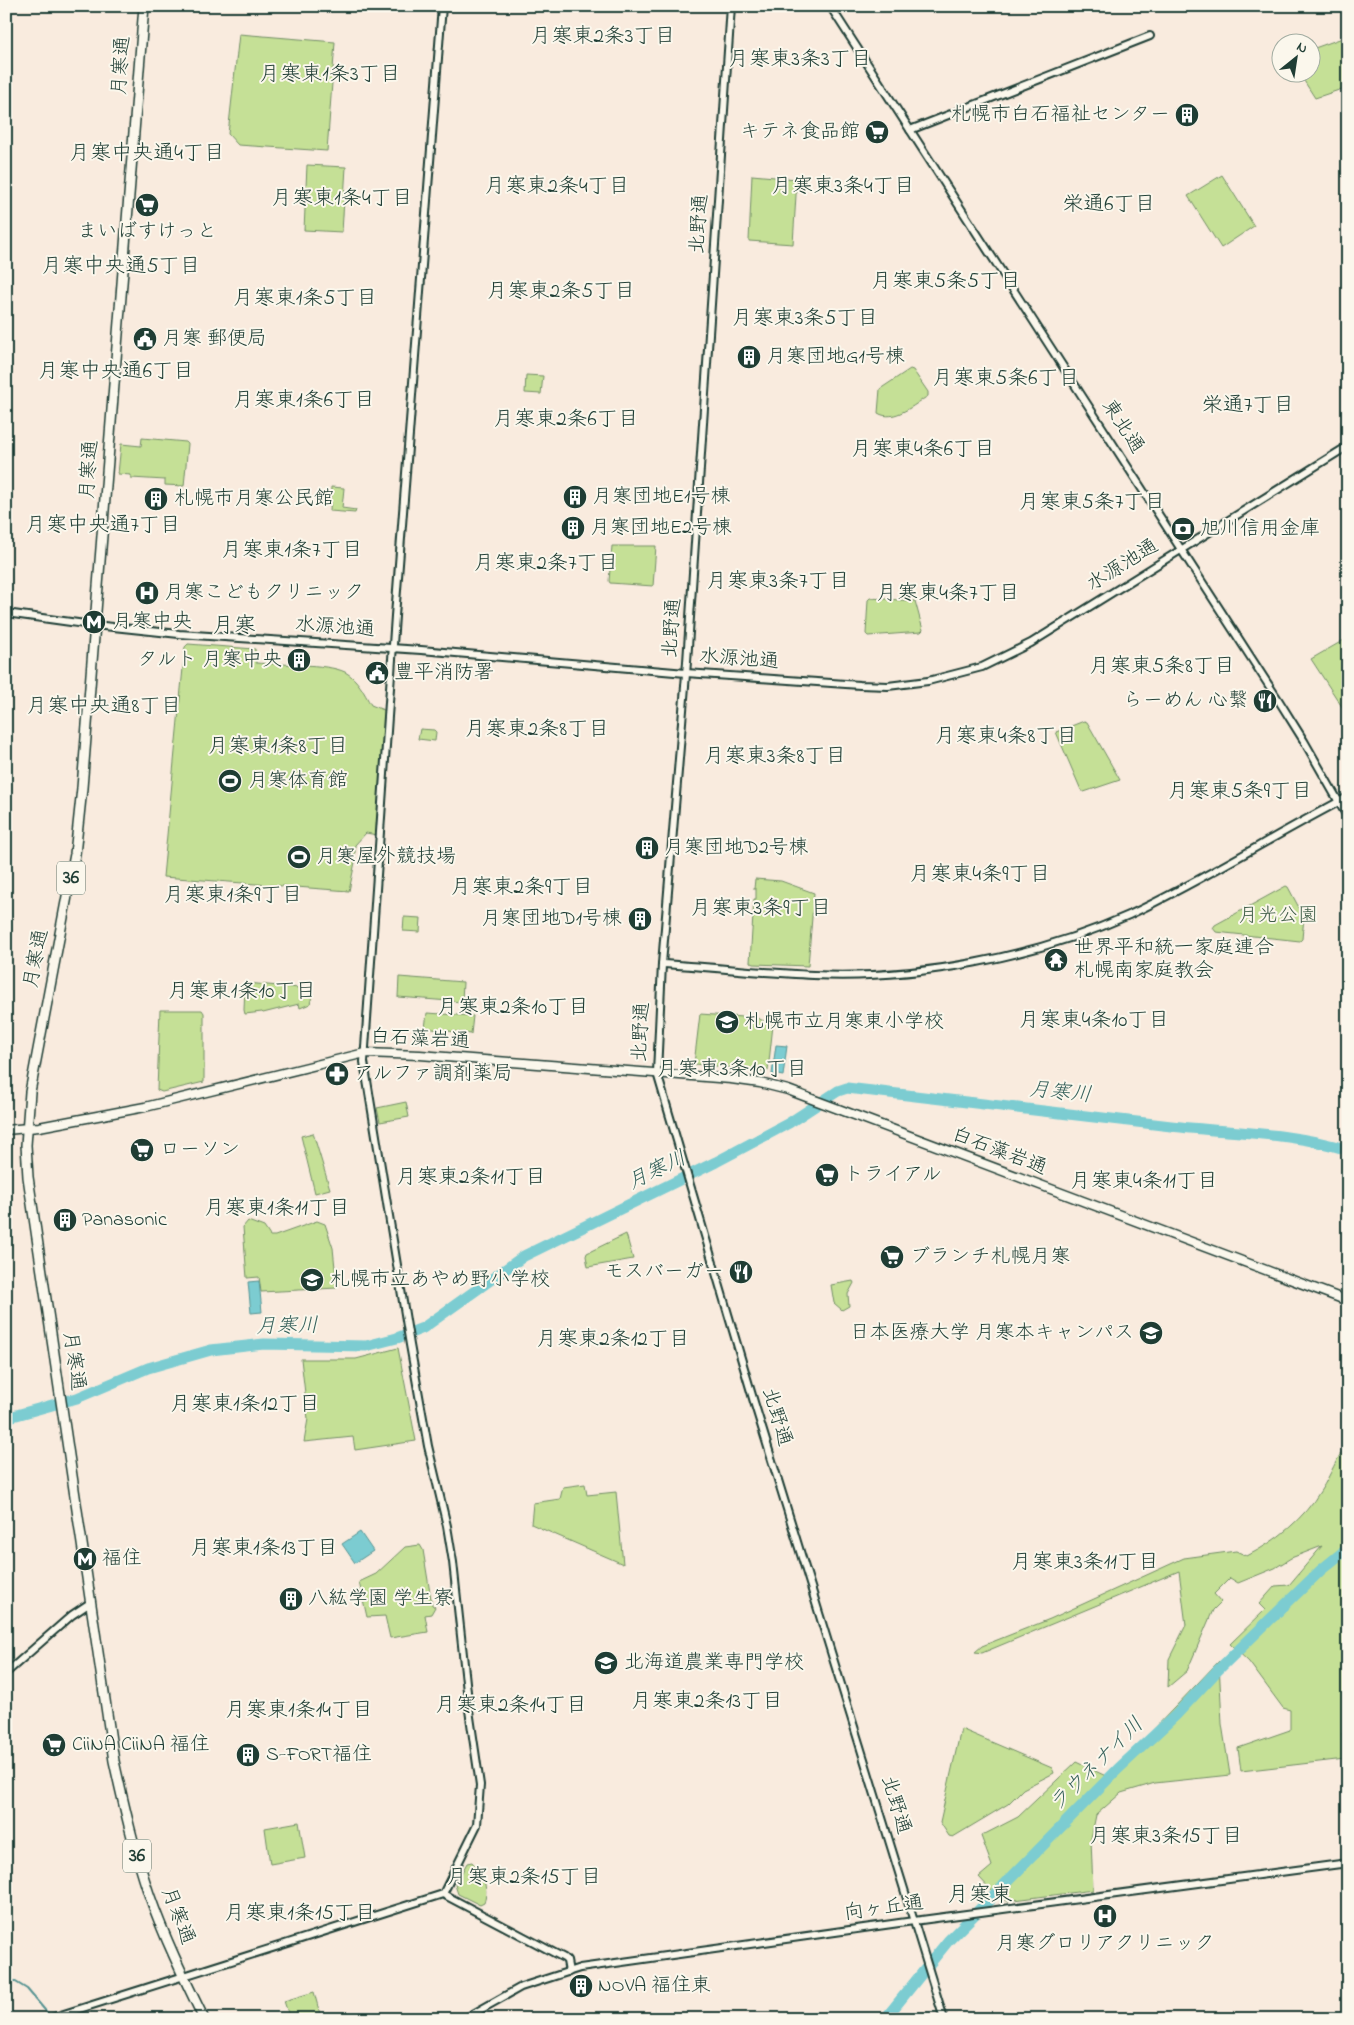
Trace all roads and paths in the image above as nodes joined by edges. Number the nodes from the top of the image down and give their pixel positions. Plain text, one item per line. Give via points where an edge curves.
1 (144, 6) edge
2 (442, 6) edge
3 (731, 6) edge
4 (830, 6) edge
5 (1150, 36) dead end
6 (910, 130) junction
7 (1348, 446) edge
8 (1180, 549) junction
9 (6, 613) edge
10 (96, 626) junction
11 (394, 648) junction
12 (686, 673) junction
13 (1348, 797) edge
14 (1338, 802) junction
15 (1348, 818) edge
16 (662, 964) junction
17 (364, 1053) junction
18 (657, 1073) junction
19 (27, 1129) junction
20 (6, 1130) edge
21 (1348, 1301) edge
22 (90, 1603) junction
23 (6, 1673) edge
24 (1348, 1863) edge
25 (443, 1894) junction
26 (914, 1921) junction
27 (569, 1972) junction
28 (184, 1976) junction
29 (52, 2018) edge
30 (204, 2019) edge
31 (464, 2019) edge
32 (944, 2019) edge

1 - 10 highway, 月寒通 / 36
2 - 11 street
3 - 12 street, 北野通
4 - 6 street, 東北通
5 - 6 street
6 - 8 street, 東北通
7 - 8 street, 水源池通
8 - 12 street, 水源池通 via 1031,643 982,667 928,682 860,685
8 - 14 street, 東北通 via 1299,733
9 - 10 street, 水源池通
10 - 11 street, 水源池通
10 - 19 highway, 月寒通 / 36 via 75,854 32,1082
11 - 12 street, 水源池通
11 - 17 street
12 - 16 street, 北野通
13 - 14 street
14 - 15 street, 東北通
14 - 16 street via 1128,915 1070,938 1024,951 927,970 850,975
16 - 18 street, 北野通
17 - 18 main road, 白石藻岩通
17 - 19 main road, 白石藻岩通 via 153,1105
17 - 25 street via 406,1325 453,1562 480,1785 477,1825
18 - 21 main road, 白石藻岩通 via 760,1083 808,1098
18 - 26 street, 北野通
19 - 20 main road, 白石藻岩通
19 - 22 highway, 月寒通 / 36 via 28,1177
22 - 23 street
22 - 28 highway, 月寒通 / 36 via 110,1740 126,1810 149,1893
24 - 26 street, 向ヶ丘通
25 - 27 street via 564,1958
25 - 28 street
26 - 27 street, 向ヶ丘通
26 - 32 street, 北野通
27 - 31 street, 向ヶ丘通 via 521,1987
28 - 29 street
28 - 30 highway, 月寒通 / 36

